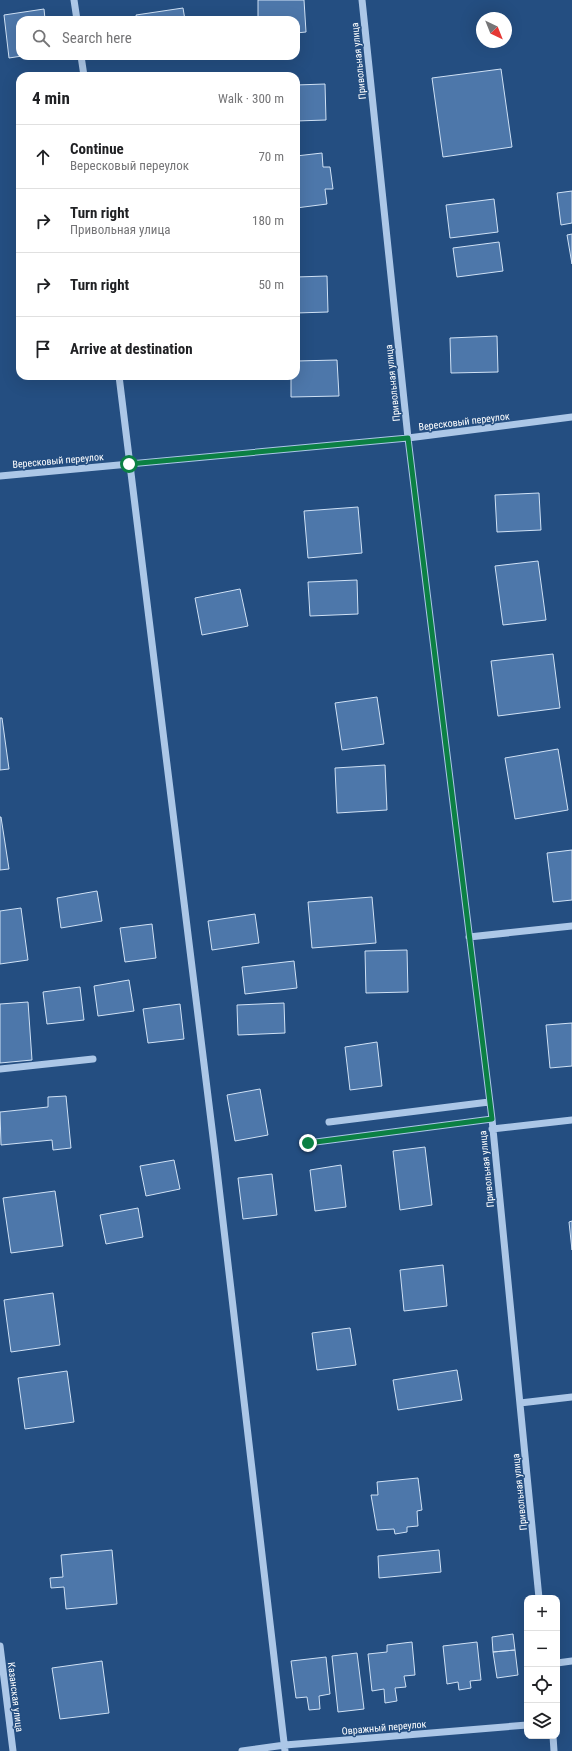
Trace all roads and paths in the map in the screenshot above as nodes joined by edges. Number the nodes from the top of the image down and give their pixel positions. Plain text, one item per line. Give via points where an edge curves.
1 (74, 0) edge
2 (362, 0) edge
3 (76, 16) edge
4 (82, 60) edge
5 (83, 72) edge
6 (119, 380) edge
7 (572, 417) edge
8 (408, 438) junction
9 (129, 464) junction
10 (0, 476) edge
11 (572, 926) edge
12 (469, 937) junction
13 (93, 1059) dead end
14 (0, 1070) edge
15 (489, 1102) junction
16 (492, 1119) junction
17 (572, 1120) edge
18 (329, 1122) dead end
19 (492, 1129) junction
20 (308, 1143) dead end
21 (572, 1397) edge
22 (520, 1403) junction
23 (539, 1595) edge
24 (0, 1646) edge
25 (572, 1661) edge
26 (560, 1663) edge
27 (524, 1725) edge
28 (553, 1739) edge
29 (285, 1748) edge
30 (13, 1751) edge
31 (242, 1751) edge
32 (554, 1751) edge

1 - 3 street
2 - 8 street, Привольная улица
4 - 5 street
6 - 9 street
7 - 8 street, Вересковый переулок
8 - 9 street, Вересковый переулок
8 - 12 street, Привольная улица
9 - 10 street, Вересковый переулок
9 - 29 street via 215,1153
11 - 12 street
12 - 15 street, Привольная улица
13 - 14 street
15 - 16 street, Привольная улица
15 - 18 street
16 - 19 street, Привольная улица
16 - 20 street
17 - 19 street
19 - 22 street, Привольная улица
21 - 22 street
22 - 23 street, Привольная улица
24 - 30 street, Казанская улица
25 - 26 street
27 - 29 street, Овражный переулок
28 - 32 street
29 - 31 street, Овражный переулок

